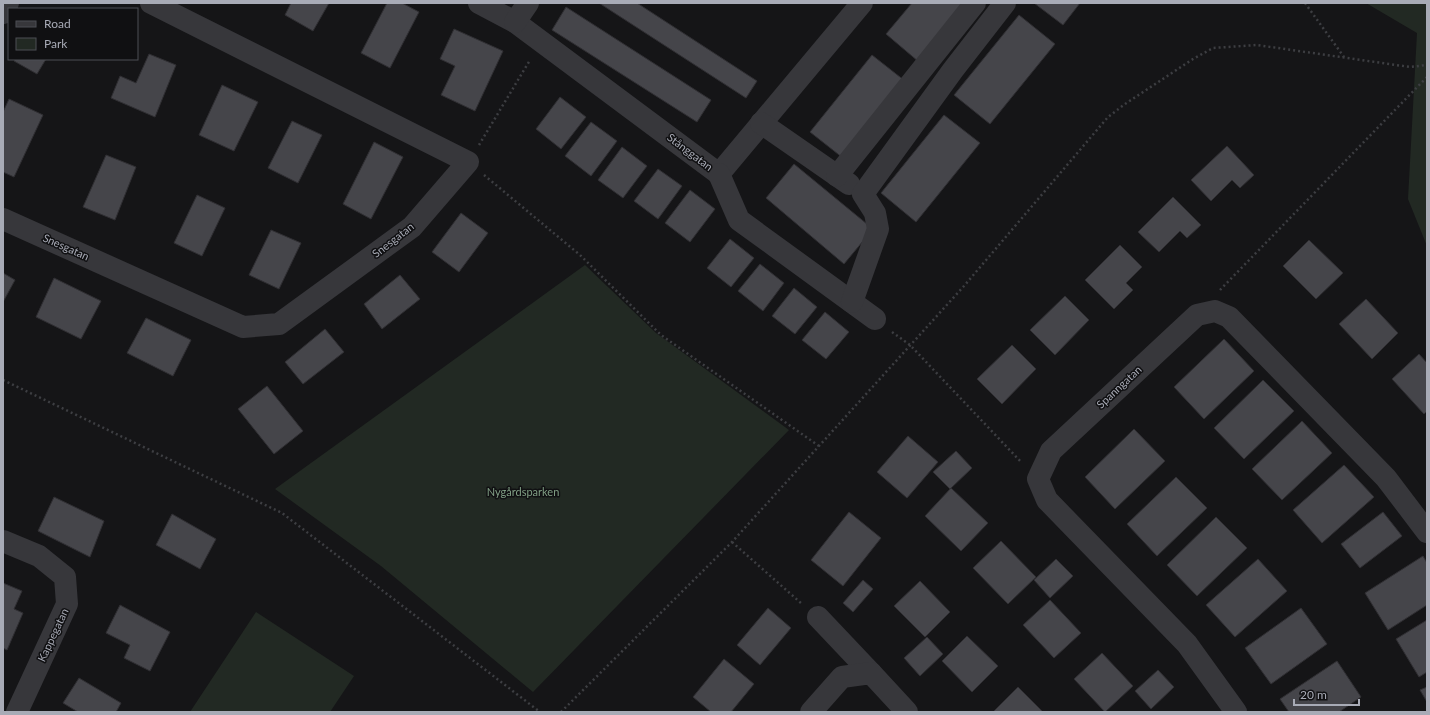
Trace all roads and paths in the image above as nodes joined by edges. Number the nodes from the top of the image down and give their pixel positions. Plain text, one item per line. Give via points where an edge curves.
1 (8, 3) edge
2 (151, 3) edge
3 (479, 3) edge
4 (528, 3) edge
5 (862, 3) edge
6 (975, 3) edge
7 (1005, 3) edge
8 (1305, 3) edge
9 (3, 13) edge
10 (515, 22) junction
11 (541, 41) junction
12 (1344, 58) junction
13 (1427, 65) edge
14 (1427, 77) edge
15 (761, 123) junction
16 (468, 162) junction
17 (719, 174) junction
18 (837, 176) junction
19 (863, 194) junction
20 (3, 220) edge
21 (852, 302) junction
22 (1215, 311) junction
23 (875, 319) dead end
24 (910, 345) junction
25 (3, 380) edge
26 (819, 446) junction
27 (1038, 479) junction
28 (1427, 532) edge
29 (3, 541) edge
30 (732, 542) junction
31 (818, 618) joint
32 (871, 673) junction
33 (17, 712) edge
34 (540, 712) edge
35 (561, 712) edge
36 (811, 712) edge
37 (907, 712) edge
38 (1236, 712) edge

1 - 9 street
2 - 16 street
3 - 10 street, Stånggatan
4 - 10 street
5 - 15 street, Stånggatan
6 - 18 street
7 - 19 street
8 - 12 path
10 - 11 street, Stånggatan
11 - 16 path
11 - 17 street, Stånggatan
12 - 13 path via 1410,67
12 - 24 path via 1257,45 1213,48 1125,104 1108,117 964,286
14 - 22 path via 1216,294
15 - 17 street, Stånggatan
15 - 18 street
16 - 20 street, Snesgatan via 412,227 279,324 243,327
16 - 26 path via 580,255 661,335
17 - 21 street via 739,220
18 - 19 street
19 - 21 street via 875,212 878,229
21 - 23 street
22 - 27 street, Spanngatan via 1197,315 1051,451
22 - 28 street via 1229,317 1386,478
24 - 26 path
24 - 27 path
25 - 34 path via 282,513
26 - 30 path
27 - 38 street via 1047,500 1187,644
29 - 33 street, Kappegatan via 39,556 65,577 67,604
30 - 31 path
30 - 35 path
31 - 32 street
32 - 36 street via 842,677
32 - 37 street

